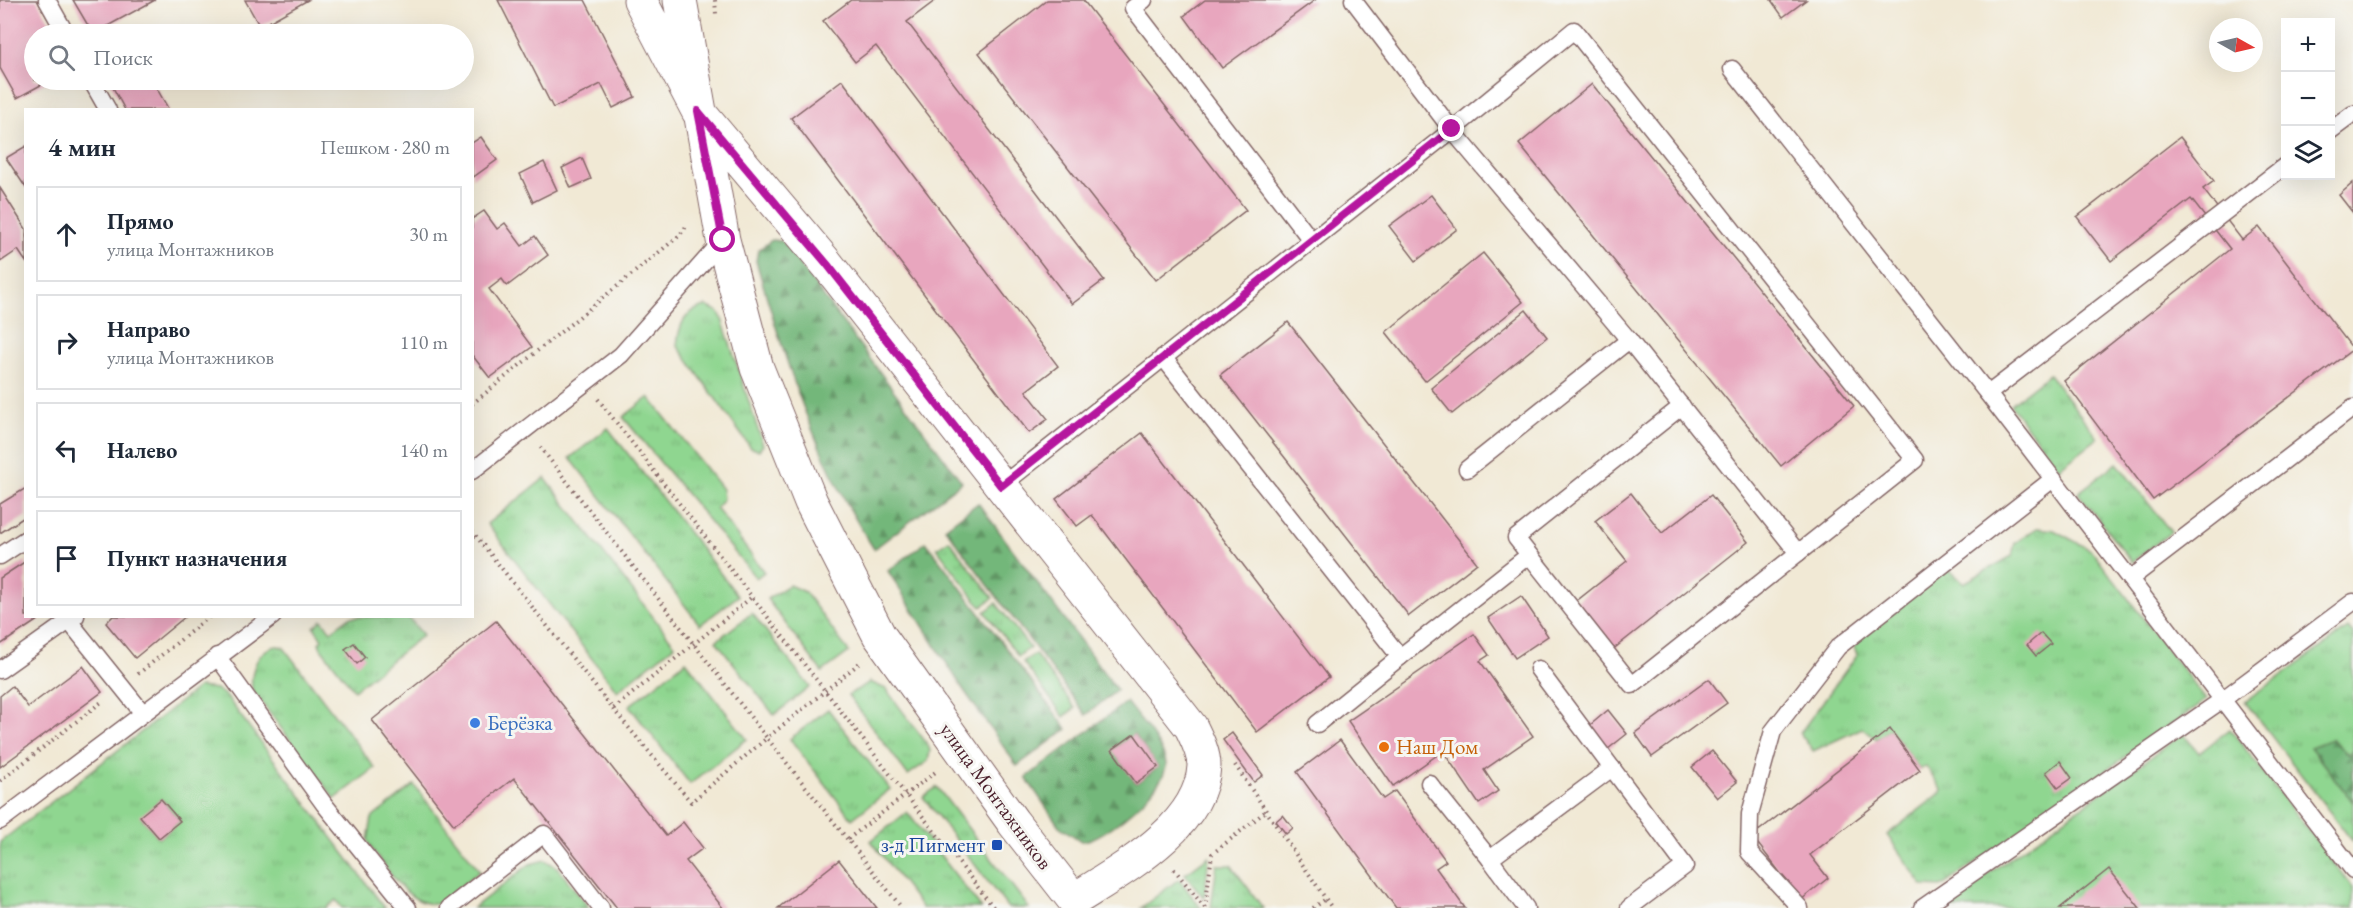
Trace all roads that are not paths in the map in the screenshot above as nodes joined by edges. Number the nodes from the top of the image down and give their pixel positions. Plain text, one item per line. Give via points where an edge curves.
1 (47, 0) edge
2 (640, 0) edge
3 (680, 0) edge
4 (1144, 0) edge
5 (1353, 0) edge
6 (60, 24) edge
7 (1732, 69) dead end
8 (97, 90) edge
9 (107, 108) edge
10 (698, 111) junction
11 (2353, 114) edge
12 (2335, 128) edge
13 (1452, 129) junction
14 (2281, 169) edge
15 (723, 240) junction
16 (1311, 240) junction
17 (1629, 340) junction
18 (1163, 357) junction
19 (1988, 394) junction
20 (1682, 406) junction
21 (2353, 408) edge
22 (474, 469) edge
23 (1467, 469) dead end
24 (2053, 479) junction
25 (1001, 486) junction
26 (24, 540) edge
27 (1798, 553) junction
28 (1529, 555) junction
29 (0, 556) edge
30 (2130, 579) junction
31 (2352, 606) edge
32 (270, 618) edge
33 (72, 619) edge
34 (217, 656) junction
35 (1400, 657) junction
36 (1538, 669) dead end
37 (0, 670) edge
38 (2222, 700) junction
39 (142, 712) junction
40 (1317, 724) dead end
41 (1612, 768) junction
42 (1429, 783) dead end
43 (0, 821) edge
44 (1490, 859) junction
45 (2353, 870) edge
46 (1072, 905) edge
47 (408, 908) edge
48 (449, 908) edge
49 (601, 908) edge
50 (1526, 908) edge
51 (1629, 908) edge
52 (1800, 908) edge
53 (1922, 908) edge

1 - 6 lane
2 - 10 street
3 - 10 street, улица Монтажников
4 - 16 lane via 1133,8
5 - 13 lane
7 - 19 lane
8 - 9 lane
10 - 15 street, улица Монтажников
10 - 25 street, улица Монтажников via 827,264
11 - 12 lane
13 - 16 lane
13 - 17 lane
13 - 27 lane via 1574,30 1915,460
14 - 19 lane
15 - 22 lane via 621,355
15 - 46 street, улица Монтажников via 758,368 806,492 885,643
16 - 18 lane
17 - 20 lane
17 - 23 lane
18 - 25 lane
18 - 35 lane
19 - 24 lane
20 - 27 lane
20 - 28 lane via 1516,538
21 - 30 lane
24 - 30 lane
24 - 52 lane via 1838,646 1773,731 1750,814 1749,852
25 - 46 street, улица Монтажников via 1191,727 1204,764 1198,787 1179,822 1155,845
26 - 29 lane
27 - 28 lane via 1632,685
28 - 35 lane
30 - 38 lane
31 - 38 lane
32 - 34 lane
33 - 37 lane
33 - 39 lane
34 - 39 lane
34 - 47 lane via 324,804
35 - 40 lane
36 - 41 lane
38 - 45 lane
38 - 53 lane
39 - 43 lane
41 - 44 lane
41 - 51 lane via 1685,866
42 - 44 lane
44 - 50 lane
48 - 49 lane via 544,834

